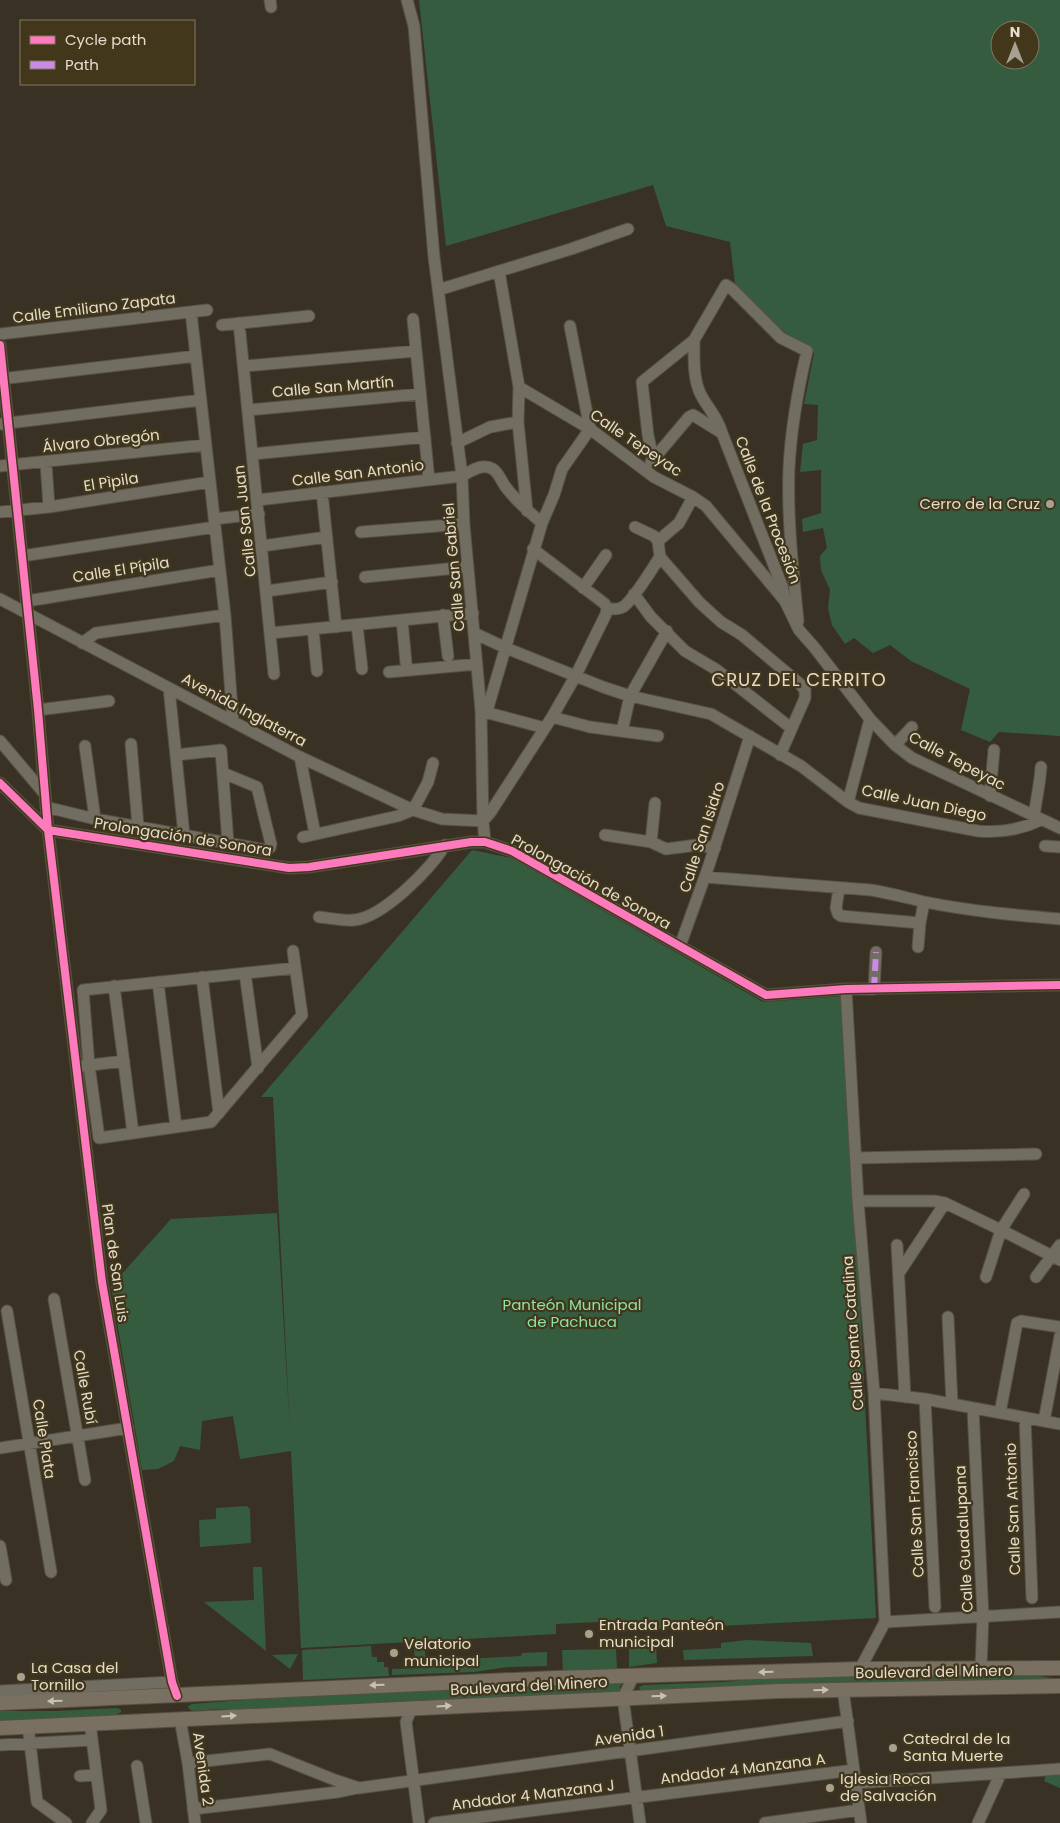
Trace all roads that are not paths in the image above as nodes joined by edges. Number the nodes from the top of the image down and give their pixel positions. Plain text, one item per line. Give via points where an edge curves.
1 (407, 0) edge
2 (628, 229) dead end
3 (499, 271) junction
4 (438, 290) junction
5 (207, 310) dead end
6 (192, 312) junction
7 (309, 316) dead end
8 (413, 319) dead end
9 (239, 323) junction
10 (222, 325) dead end
11 (570, 326) dead end
12 (0, 334) edge
13 (694, 340) junction
14 (0, 345) edge
15 (416, 351) junction
16 (196, 356) junction
17 (244, 366) junction
18 (2, 379) edge
19 (519, 387) junction
20 (420, 394) junction
21 (201, 400) junction
22 (249, 410) junction
23 (518, 422) junction
24 (4, 423) edge
25 (590, 429) junction
26 (722, 433) junction
27 (425, 437) junction
28 (457, 443) junction
29 (206, 445) junction
30 (253, 454) junction
31 (653, 460) junction
32 (46, 463) junction
33 (6, 466) edge
34 (645, 470) junction
35 (462, 476) junction
36 (429, 480) junction
37 (210, 482) junction
38 (322, 492) junction
39 (693, 497) junction
40 (258, 500) junction
41 (49, 507) junction
42 (17, 511) junction
43 (528, 511) junction
44 (0, 512) edge
45 (259, 514) junction
46 (215, 523) junction
47 (542, 523) junction
48 (464, 524) junction
49 (635, 527) dead end
50 (361, 532) dead end
51 (327, 537) junction
52 (658, 541) junction
53 (262, 546) junction
54 (533, 549) junction
55 (606, 555) dead end
56 (22, 556) junction
57 (660, 557) junction
58 (467, 567) junction
59 (220, 570) junction
60 (365, 576) dead end
61 (332, 582) junction
62 (582, 588) junction
63 (266, 590) junction
64 (634, 594) junction
65 (0, 599) edge
66 (27, 601) junction
67 (785, 601) junction
68 (607, 609) junction
69 (473, 613) junction
70 (28, 614) junction
71 (225, 615) junction
72 (443, 615) junction
73 (402, 620) junction
74 (357, 625) junction
75 (336, 626) junction
76 (313, 629) junction
77 (799, 630) junction
78 (667, 631) junction
79 (271, 633) junction
80 (474, 633) junction
81 (82, 643) junction
82 (506, 648) junction
83 (448, 656) dead end
84 (406, 663) dead end
85 (477, 664) junction
86 (362, 669) dead end
87 (317, 671) dead end
88 (389, 672) dead end
89 (274, 674) dead end
90 (575, 677) junction
91 (170, 688) junction
92 (630, 696) junction
93 (109, 701) dead end
94 (38, 710) junction
95 (484, 711) junction
96 (552, 717) junction
97 (870, 720) junction
98 (233, 722) junction
99 (912, 727) dead end
100 (545, 728) junction
101 (791, 728) junction
102 (622, 732) junction
103 (658, 736) dead end
104 (750, 736) junction
105 (0, 740) edge
106 (131, 744) dead end
107 (895, 745) junction
108 (85, 746) dead end
109 (994, 750) dead end
110 (780, 754) junction
111 (176, 755) junction
112 (300, 757) junction
113 (432, 763) dead end
114 (1041, 767) dead end
115 (223, 773) junction
116 (0, 782) edge
117 (44, 793) junction
118 (990, 796) junction
119 (848, 802) junction
120 (655, 803) dead end
121 (46, 807) junction
122 (413, 810) junction
123 (96, 818) junction
124 (1038, 818) junction
125 (483, 821) junction
126 (138, 826) junction
127 (1060, 828) edge
128 (48, 830) junction
129 (315, 834) junction
130 (184, 835) junction
131 (605, 835) dead end
132 (303, 837) dead end
133 (485, 842) junction
134 (651, 842) junction
135 (228, 843) junction
136 (445, 845) junction
137 (1045, 846) dead end
138 (1060, 847) edge
139 (714, 848) junction
140 (707, 872) junction
141 (839, 888) junction
142 (924, 902) junction
143 (319, 917) dead end
144 (1060, 919) edge
145 (920, 923) junction
146 (680, 946) junction
147 (918, 947) dead end
148 (292, 951) dead end
149 (876, 952) dead end
150 (295, 968) junction
151 (245, 973) junction
152 (202, 977) junction
153 (158, 982) junction
154 (1060, 985) edge
155 (114, 986) junction
156 (846, 989) junction
157 (874, 989) junction
158 (124, 1061) junction
159 (89, 1065) junction
160 (76, 1067) junction
161 (258, 1068) junction
162 (219, 1113) junction
163 (176, 1127) junction
164 (133, 1133) junction
165 (1036, 1154) dead end
166 (856, 1158) junction
167 (1024, 1194) dead end
168 (858, 1200) junction
169 (945, 1203) junction
170 (1002, 1230) junction
171 (897, 1245) dead end
172 (1060, 1245) edge
173 (1056, 1258) edge
174 (899, 1272) junction
175 (986, 1277) dead end
176 (1036, 1277) dead end
177 (54, 1299) dead end
178 (7, 1311) dead end
179 (948, 1317) dead end
180 (1060, 1327) edge
181 (1060, 1336) edge
182 (874, 1393) junction
183 (905, 1397) junction
184 (925, 1399) junction
185 (952, 1404) junction
186 (973, 1409) junction
187 (1000, 1413) junction
188 (1025, 1418) junction
189 (1044, 1421) junction
190 (1060, 1424) edge
191 (128, 1428) junction
192 (78, 1436) junction
193 (29, 1444) junction
194 (0, 1448) edge
195 (85, 1480) dead end
196 (0, 1546) edge
197 (51, 1572) dead end
198 (6, 1580) dead end
199 (1032, 1598) dead end
200 (934, 1607) dead end
201 (1060, 1612) edge
202 (983, 1616) junction
203 (885, 1622) junction
204 (981, 1667) junction
205 (1053, 1668) edge
206 (860, 1669) junction
207 (1060, 1674) edge
208 (632, 1677) junction
209 (172, 1682) junction
210 (1060, 1686) edge
211 (843, 1689) junction
212 (0, 1691) edge
213 (177, 1696) junction
214 (121, 1698) junction
215 (623, 1698) junction
216 (0, 1703) edge
217 (417, 1707) junction
218 (388, 1709) junction
219 (180, 1719) junction
220 (129, 1721) junction
221 (848, 1721) junction
222 (90, 1723) junction
223 (28, 1726) junction
224 (0, 1728) edge
225 (92, 1740) junction
226 (30, 1743) junction
227 (0, 1744) edge
228 (630, 1751) junction
229 (188, 1763) junction
230 (408, 1764) junction
231 (137, 1766) dead end
232 (1060, 1768) edge
233 (854, 1770) junction
234 (1001, 1773) junction
235 (96, 1775) junction
236 (80, 1776) dead end
237 (856, 1783) junction
238 (411, 1786) junction
239 (359, 1788) junction
240 (636, 1798) junction
241 (193, 1809) junction
242 (860, 1810) junction
243 (66, 1823) edge
244 (92, 1823) edge
245 (146, 1823) edge
246 (195, 1823) edge
247 (412, 1823) edge
248 (419, 1823) edge
249 (434, 1823) edge
250 (640, 1823) edge
251 (765, 1823) edge
252 (861, 1823) edge
253 (978, 1823) edge

1 - 4 street, Calle San Gabriel via 414,26
2 - 3 street
3 - 4 street
3 - 19 street
4 - 28 street, Calle San Gabriel
5 - 6 street, Calle Emiliano Zapata
6 - 12 street, Calle Emiliano Zapata
6 - 16 street
7 - 9 street
8 - 15 street
9 - 10 street
9 - 17 street, Calle San Juan
11 - 25 street
13 - 26 street via 694,366 700,394 718,419
13 - 31 street via 642,382
13 - 77 street via 726,285 782,338 807,351 790,468 790,528
14 - 18 street, Plan de San Luis
15 - 17 street
15 - 20 street
16 - 18 street
16 - 21 street
17 - 22 street, Calle San Juan
18 - 24 street, Plan de San Luis
19 - 23 street
19 - 25 street, Calle Tepeyac
20 - 22 street, Calle San Martín
20 - 27 street
21 - 24 street
21 - 29 street
22 - 30 street, Calle San Juan
23 - 28 street via 490,427
23 - 43 street
24 - 33 street, Plan de San Luis
25 - 34 street, Calle Tepeyac
25 - 47 street via 562,468
26 - 31 street, Calle de la Procesión via 693,415
26 - 67 street, Calle de la Procesión
27 - 30 street
27 - 36 street
28 - 35 street, Calle San Gabriel
29 - 32 street, Álvaro Obregón
29 - 37 street
30 - 40 street, Calle San Juan
31 - 34 street
32 - 33 street, Álvaro Obregón
32 - 41 street
33 - 42 street, Plan de San Luis
34 - 39 street, Calle Tepeyac
35 - 36 street, Calle San Antonio
35 - 43 street, Calle San Antonio via 482,466 490,467
35 - 48 street, Calle San Gabriel
36 - 38 street, Calle San Antonio
37 - 41 street, El Pìpila
37 - 46 street
38 - 40 street, Calle San Antonio
38 - 51 street
39 - 52 street via 679,523
39 - 67 street, Calle Tepeyac via 706,506
40 - 45 street, Calle San Juan
41 - 42 street, El Pìpila
42 - 44 street, El Pìpila
42 - 56 street, Plan de San Luis
43 - 47 street
45 - 46 street
45 - 53 street, Calle San Juan
46 - 56 street
46 - 59 street
47 - 54 street
48 - 50 street
48 - 58 street, Calle San Gabriel
49 - 52 street
51 - 53 street
51 - 61 street
52 - 57 street
53 - 63 street, Calle San Juan
54 - 62 street
54 - 82 street
55 - 62 street
56 - 66 street, Plan de San Luis
57 - 64 street
57 - 101 street via 700,603 805,690 805,698
58 - 60 street
58 - 69 street, Calle San Gabriel
59 - 66 street, Calle El Pípila
59 - 71 street
61 - 63 street
61 - 75 street
62 - 68 street
63 - 79 street, Calle San Juan
64 - 68 street via 622,607
64 - 78 street via 651,617
65 - 70 street, Avenida Inglaterra
66 - 70 street, Plan de San Luis
67 - 77 street, Calle Tepeyac
68 - 90 street
69 - 72 street
69 - 80 street, Calle San Gabriel
70 - 81 street, Avenida Inglaterra
70 - 94 street, Plan de San Luis
71 - 81 street via 96,633
71 - 98 street
72 - 73 street
72 - 83 street
73 - 74 street
73 - 84 street
74 - 75 street
74 - 86 street
75 - 76 street
76 - 79 street
76 - 87 street
77 - 97 street, Calle Tepeyac
78 - 92 street
78 - 101 street via 685,651 717,670
79 - 89 street, Calle San Juan
80 - 82 street, Calle Juan Diego
80 - 85 street, Calle San Gabriel
81 - 91 street, Avenida Inglaterra
82 - 90 street, Calle Juan Diego
82 - 95 street
85 - 88 street
85 - 95 street, Calle San Gabriel
90 - 92 street, Calle Juan Diego
90 - 96 street
91 - 98 street, Avenida Inglaterra
91 - 111 street
92 - 102 street
92 - 104 street, Calle Juan Diego via 711,714
93 - 94 street
94 - 117 street, Plan de San Luis
95 - 100 street
95 - 125 street, Calle San Gabriel
96 - 100 street
96 - 102 street via 590,728
97 - 107 street, Calle Tepeyac
97 - 119 street
98 - 112 street, Avenida Inglaterra
99 - 107 street
100 - 125 street
101 - 110 street
102 - 103 street
104 - 110 street, Calle Juan Diego
104 - 139 street, Calle San Isidro
105 - 117 street
106 - 126 street
107 - 118 street, Calle Tepeyac via 912,758
108 - 123 street
109 - 118 street
110 - 119 street, Calle Juan Diego
111 - 115 street via 221,750
111 - 130 street
112 - 122 street, Avenida Inglaterra
112 - 129 street
113 - 122 street via 428,782
114 - 124 street
115 - 135 street
115 - 135 street via 257,787 271,844 266,850
116 - 128 street
117 - 121 street, Plan de San Luis
118 - 124 street, Calle Tepeyac
119 - 124 street, Calle Juan Diego via 860,808 978,831 992,832 1030,825
120 - 134 street
121 - 123 street
121 - 128 street, Plan de San Luis
122 - 125 street, Avenida Inglaterra via 442,819
122 - 129 street
123 - 126 street
124 - 127 street, Calle Tepeyac
125 - 133 street, Calle San Gabriel
126 - 130 street
128 - 136 street, Prolongación de Sonora via 289,868
128 - 160 street, Plan de San Luis
129 - 132 street
130 - 135 street
131 - 134 street
133 - 136 street, Prolongación de Sonora
133 - 146 street, Prolongación de Sonora via 512,851
134 - 139 street via 666,849
136 - 143 street via 403,892 373,914 355,920
137 - 138 street
139 - 140 street, Calle San Isidro
140 - 141 street
140 - 146 street, Calle San Isidro
141 - 142 street via 895,894
141 - 145 street via 838,914
142 - 144 street
142 - 145 street
145 - 147 street
146 - 156 street, Prolongación de Sonora via 766,995
148 - 150 street
149 - 157 street
150 - 151 street
150 - 161 street via 302,1015
151 - 152 street
151 - 161 street
152 - 153 street
152 - 162 street
153 - 155 street
153 - 163 street
154 - 157 street, Prolongación de Sonora
155 - 158 street
155 - 159 street via 83,990
156 - 157 street, Prolongación de Sonora
156 - 166 street, Calle Santa Catalina
158 - 159 street
158 - 164 street
159 - 160 street
159 - 164 street via 99,1138
160 - 191 street, Plan de San Luis via 102,1282
161 - 162 street
162 - 163 street via 211,1122
163 - 164 street
165 - 166 street
166 - 168 street, Calle Santa Catalina
167 - 170 street
168 - 169 street
168 - 182 street, Calle Santa Catalina
169 - 170 street
169 - 174 street
170 - 173 street
170 - 175 street
171 - 174 street
172 - 173 street
173 - 176 street
174 - 183 street
177 - 192 street, Calle Rubí
178 - 193 street, Calle Plata
179 - 185 street
180 - 187 street via 1017,1323
181 - 189 street
182 - 183 street
182 - 203 street, Calle Santa Catalina
183 - 184 street
184 - 185 street
184 - 200 street, Calle San Francisco
185 - 186 street
186 - 187 street
186 - 202 street, Calle Guadalupana
187 - 188 street
188 - 189 street
188 - 199 street, Calle San Antonio
189 - 190 street
191 - 192 street
191 - 209 street, Plan de San Luis
192 - 193 street
192 - 195 street, Calle Rubí
193 - 194 street
193 - 197 street, Calle Plata
196 - 198 street
201 - 202 street
202 - 203 street
202 - 204 street, Calle Guadalupana
203 - 206 street
204 - 205 main road, Boulevard del Minero
204 - 206 main road, Boulevard del Minero
205 - 207 main road
206 -> 208 main road, Boulevard del Minero
208 -> 213 main road, Boulevard del Minero
208 - 215 street
209 - 212 street
209 - 213 street, Plan de San Luis
210 - 211 main road, Boulevard del Minero
215 -> 211 main road, Boulevard del Minero
211 - 221 street
213 - 214 main road, Boulevard del Minero
213 - 219 main road
214 -> 216 main road, Boulevard del Minero
214 - 220 main road via 139,1704 139,1716
217 -> 215 main road, Boulevard del Minero
215 - 228 street
217 - 218 main road, Boulevard del Minero
217 - 230 street via 410,1712 406,1722
219 -> 218 main road, Boulevard del Minero
218 - 230 street via 399,1722
219 - 220 main road, Boulevard del Minero
219 - 229 street, Avenida 2
220 - 222 main road, Boulevard del Minero
221 - 228 street, Avenida 1
221 - 233 street
222 - 223 main road, Boulevard del Minero
222 - 225 street
223 - 224 main road, Boulevard del Minero
223 - 226 street
225 - 226 street
225 - 235 street
226 - 227 street
226 - 243 street via 37,1802
228 - 238 street, Avenida 1
228 - 240 street
229 - 239 street via 270,1754
229 - 241 street, Avenida 2
230 - 238 street
231 - 245 street
232 - 234 street
233 - 237 street
233 - 240 street, Andador 4 Manzana A
234 - 237 street
234 - 253 street
235 - 236 street
235 - 244 street via 100,1810
237 - 242 street
238 - 239 street, Avenida 1
238 - 247 street
238 - 248 street
239 - 241 street, Avenida 1
240 - 249 street, Andador 4 Manzana J
240 - 250 street
241 - 246 street, Avenida 2
242 - 251 street
242 - 252 street

